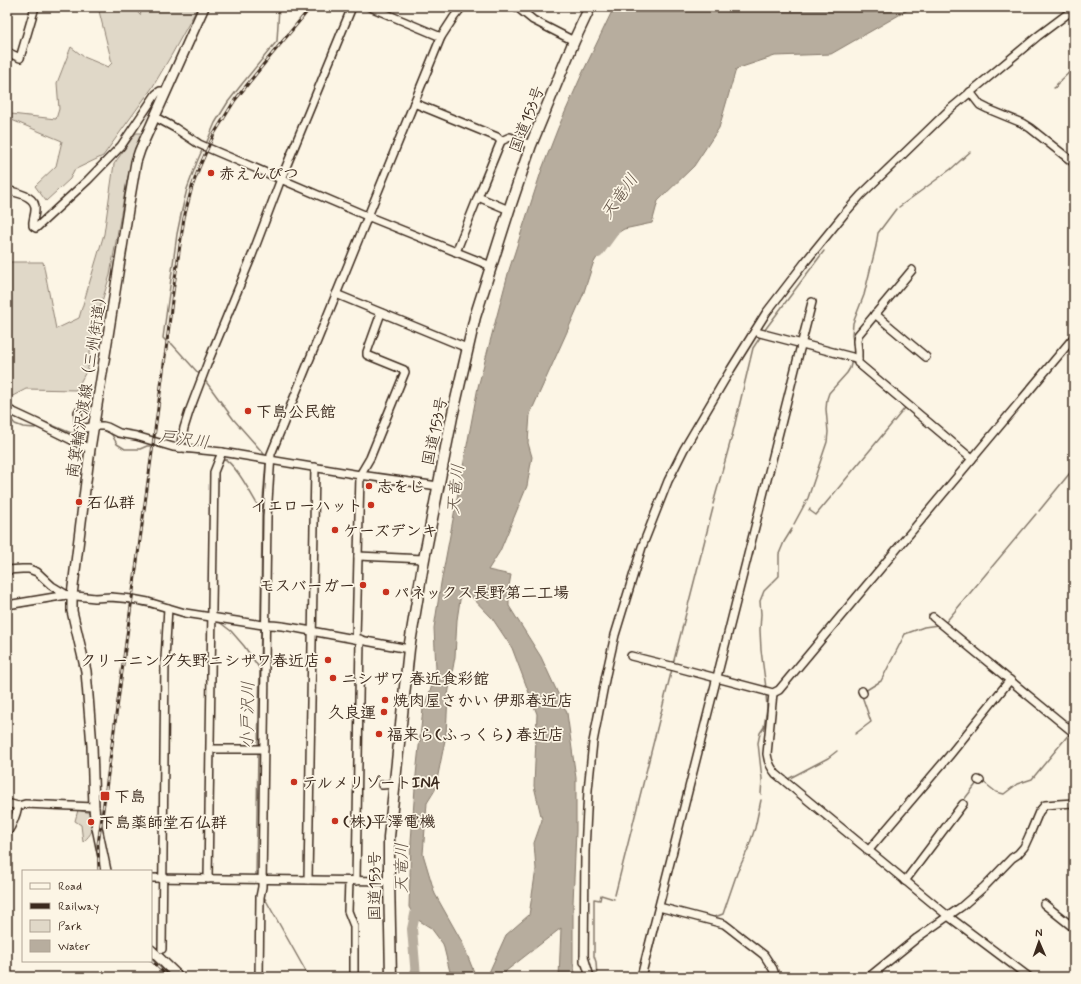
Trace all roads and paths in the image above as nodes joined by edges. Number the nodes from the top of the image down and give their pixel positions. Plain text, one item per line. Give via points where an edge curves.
1 (35, 7) edge
2 (204, 7) edge
3 (352, 7) edge
4 (370, 7) edge
5 (462, 7) edge
6 (517, 7) edge
7 (590, 7) edge
8 (1074, 9) edge
9 (441, 37) junction
10 (574, 41) junction
11 (9, 54) edge
12 (166, 91) junction
13 (970, 92) junction
14 (414, 103) junction
15 (155, 117) junction
16 (500, 141) junction
17 (531, 145) junction
18 (1074, 163) edge
19 (281, 179) junction
20 (7, 190) edge
21 (478, 197) junction
22 (509, 210) junction
23 (368, 216) junction
24 (456, 252) junction
25 (491, 266) junction
26 (912, 270) dead end
27 (336, 294) junction
28 (812, 302) dead end
29 (381, 313) junction
30 (875, 314) junction
31 (755, 331) junction
32 (1074, 337) edge
33 (802, 344) junction
34 (468, 348) junction
35 (926, 357) dead end
36 (858, 359) junction
37 (7, 409) edge
38 (78, 412) dead end
39 (94, 426) junction
40 (180, 448) junction
41 (90, 449) junction
42 (221, 455) junction
43 (972, 459) junction
44 (271, 460) junction
45 (315, 467) junction
46 (360, 475) junction
47 (438, 486) junction
48 (358, 556) junction
49 (424, 559) junction
50 (7, 570) edge
51 (71, 597) junction
52 (7, 605) edge
53 (168, 610) junction
54 (934, 617) dead end
55 (212, 619) junction
56 (266, 624) junction
57 (313, 631) junction
58 (358, 639) junction
59 (409, 649) junction
60 (631, 656) dead end
61 (717, 678) junction
62 (1010, 680) junction
63 (769, 692) junction
64 (1072, 732) edge
65 (211, 749) junction
66 (260, 749) junction
67 (394, 784) junction
68 (382, 785) dead end
69 (7, 803) edge
70 (1074, 803) edge
71 (963, 804) dead end
72 (18, 806) junction
73 (94, 807) junction
74 (7, 833) edge
75 (868, 851) junction
76 (106, 870) edge
77 (152, 878) edge
78 (162, 878) junction
79 (208, 879) junction
80 (308, 880) junction
81 (259, 881) junction
82 (352, 881) junction
83 (389, 881) junction
84 (905, 881) junction
85 (1044, 904) dead end
86 (658, 907) junction
87 (948, 916) junction
88 (1074, 928) edge
89 (162, 949) dead end
90 (152, 951) edge
91 (179, 977) edge
92 (260, 977) edge
93 (354, 977) edge
94 (391, 977) edge
95 (590, 977) edge
96 (641, 977) edge
97 (776, 977) edge
98 (869, 977) edge
99 (1029, 977) edge

1 - 11 street via 20,58
2 - 12 main road, 南箕輪沢渡線（三州街道）
3 - 19 street
4 - 9 street
5 - 9 street
6 - 10 street via 533,20
7 - 10 highway, 国道153号
8 - 13 street
9 - 14 street
10 - 17 highway, 国道153号
12 - 15 main road, 南箕輪沢渡線（三州街道）
12 - 20 street via 156,94 121,146 36,228 32,222 35,203
13 - 18 street via 980,105 1022,123
13 - 31 street via 927,130 844,213
14 - 16 street via 497,137
14 - 23 street
15 - 19 street via 199,144
15 - 39 main road, 南箕輪沢渡線（三州街道） via 140,150 134,174
16 - 17 street via 510,137
16 - 21 street
17 - 22 highway, 国道153号
19 - 23 street
19 - 40 street via 189,412
21 - 22 street
21 - 24 street
22 - 25 highway, 国道153号
23 - 24 street
23 - 27 street
24 - 25 street
25 - 34 highway, 国道153号
26 - 30 street
27 - 29 street
27 - 44 street via 271,454
28 - 33 street
29 - 34 street
29 - 46 street via 367,355 405,372 370,458
30 - 35 street
30 - 36 street via 857,337
31 - 33 street
31 - 95 street via 699,422 668,481 642,547 616,635 593,742 588,790 584,960
32 - 43 street
33 - 36 street
33 - 61 street
34 - 47 highway, 国道153号
36 - 43 street via 858,363
37 - 41 street
38 - 39 street via 79,429
39 - 40 street via 107,427 119,433
39 - 41 main road, 南箕輪沢渡線（三州街道）
40 - 42 street
41 - 51 main road, 南箕輪沢渡線（三州街道）
42 - 44 street
42 - 55 street via 214,472
43 - 63 street via 778,690
44 - 45 street
44 - 56 street via 267,517
45 - 46 street
45 - 57 street
46 - 47 street
46 - 48 street
47 - 49 highway, 国道153号
48 - 49 street
48 - 58 street
49 - 59 highway, 国道153号
50 - 51 street via 37,572 52,586
51 - 52 street
51 - 53 street via 132,599
51 - 73 main road, 南箕輪沢渡線（三州街道） via 86,671
53 - 55 street
53 - 78 street
54 - 62 street
55 - 56 street
55 - 65 street
56 - 57 street
56 - 66 street
57 - 58 street
57 - 80 street
58 - 59 street
58 - 82 street
59 - 67 highway, 国道153号
60 - 61 street
61 - 63 street
61 - 86 street
62 - 64 street
62 - 75 street
63 - 75 street via 768,761 771,768
65 - 66 street
65 - 79 street
66 - 81 street
67 - 68 street
67 - 83 highway, 国道153号 via 389,837
69 - 72 street
70 - 87 street via 1044,806 1018,854 984,887
71 - 84 street
72 - 73 street via 25,804
72 - 74 street
73 - 76 main road, 南箕輪沢渡線（三州街道）
75 - 84 street
77 - 78 street
78 - 79 street
78 - 89 street
79 - 81 street
80 - 81 street
80 - 82 street
81 - 92 street
82 - 83 street
82 - 93 street via 348,911 354,926
83 - 94 highway, 国道153号
84 - 87 street
85 - 88 street
86 - 96 street
86 - 97 street via 724,924 764,955
87 - 98 street
87 - 99 street
90 - 91 main road

